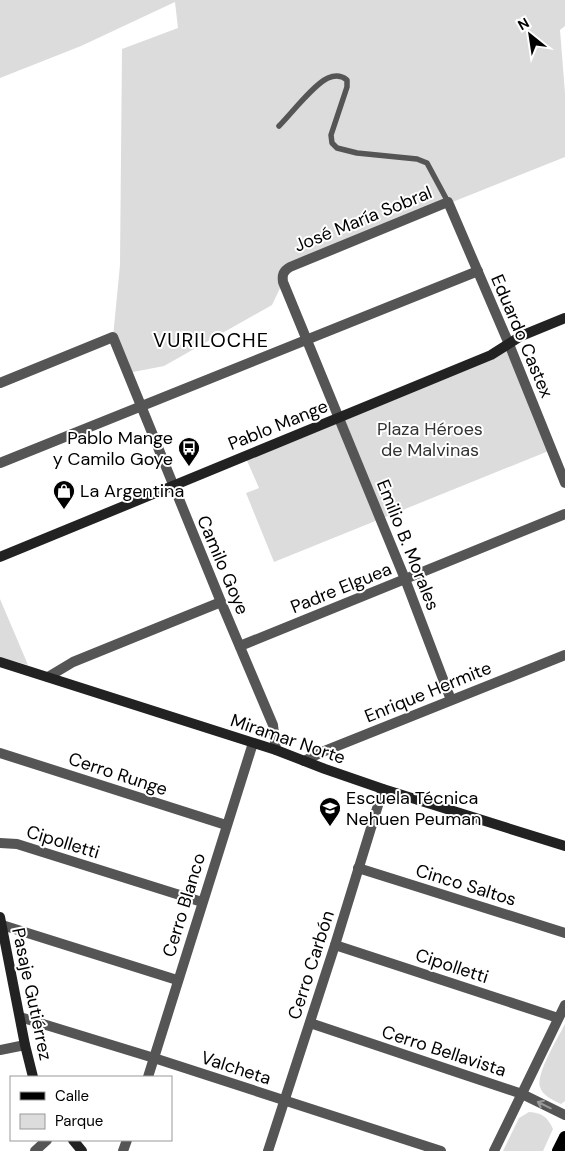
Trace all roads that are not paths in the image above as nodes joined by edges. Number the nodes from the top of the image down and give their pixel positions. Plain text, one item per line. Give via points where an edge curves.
1 (279, 126) dead end
2 (448, 202) junction
3 (290, 267) joint
4 (478, 272) junction
5 (565, 318) edge
6 (307, 341) junction
7 (509, 344) junction
8 (0, 383) edge
9 (142, 406) junction
10 (338, 418) junction
11 (0, 463) edge
12 (565, 483) edge
13 (173, 486) junction
14 (565, 514) edge
15 (0, 557) edge
16 (404, 580) junction
17 (221, 602) junction
18 (240, 646) junction
19 (565, 654) edge
20 (0, 662) edge
21 (48, 677) junction
22 (451, 700) junction
23 (253, 742) junction
24 (276, 750) junction
25 (0, 753) edge
26 (304, 761) junction
27 (383, 789) junction
28 (226, 825) junction
29 (0, 843) edge
30 (565, 846) edge
31 (358, 868) junction
32 (202, 902) junction
33 (1, 921) edge
34 (565, 933) edge
35 (335, 945) junction
36 (177, 980) junction
37 (565, 1005) edge
38 (20, 1017) junction
39 (558, 1018) junction
40 (310, 1023) junction
41 (25, 1045) junction
42 (0, 1050) edge
43 (154, 1058) junction
44 (33, 1076) edge
45 (148, 1076) edge
46 (522, 1094) junction
47 (284, 1100) junction
48 (565, 1115) edge
49 (565, 1137) edge
50 (46, 1141) edge
51 (74, 1141) edge
52 (35, 1151) edge
53 (82, 1151) edge
54 (268, 1151) edge
55 (441, 1151) edge
56 (494, 1151) edge
57 (558, 1151) edge

1 - 2 lane via 322,82 335,76 342,77 347,80 347,87 332,143 337,148 357,153 417,159 427,164
2 - 3 street, José María Sobral
2 - 4 street, Eduardo Castex
3 - 6 street, Emilio B. Morales via 284,270 283,282
4 - 6 street
4 - 7 street, Eduardo Castex
5 - 7 street, Pablo Mange
6 - 9 street
6 - 10 street, Emilio B. Morales
7 - 10 street, Pablo Mange via 491,355
7 - 12 street, Eduardo Castex
8 - 9 street, Camilo Goye via 113,337
9 - 11 street
9 - 13 street, Camilo Goye
10 - 13 street, Pablo Mange
10 - 16 street, Emilio B. Morales
13 - 15 street, Pablo Mange
13 - 17 street, Camilo Goye
14 - 16 street, Padre Elguea
16 - 18 street, Padre Elguea
16 - 22 street, Emilio B. Morales
17 - 18 street, Camilo Goye
17 - 21 street via 72,662
18 - 24 street, Camilo Goye via 273,725
19 - 22 street, Enrique Hermite
20 - 21 street, Miramar Norte
21 - 23 street, Miramar Norte
22 - 26 street, Enrique Hermite
23 - 24 street, Miramar Norte
23 - 28 street, Cerro Blanco
24 - 26 street, Miramar Norte
25 - 28 street, Cerro Runge
26 - 27 street, Miramar Norte
27 - 30 street, Miramar Norte
27 - 31 street, Cerro Carbón
28 - 32 street, Cerro Blanco
29 - 32 street, Cipolletti via 18,844
31 - 34 street, Cinco Saltos
31 - 35 street, Cerro Carbón
32 - 36 street, Cerro Blanco
33 - 36 street
33 - 38 street, Pasaje Gutiérrez
35 - 39 street, Cipolletti
35 - 40 street, Cerro Carbón
36 - 43 street, Cerro Blanco
37 - 39 street
38 - 41 street, Pasaje Gutiérrez
38 - 43 street, Valcheta
39 - 46 street
40 - 46 street, Cerro Bellavista
40 - 47 street, Cerro Carbón
41 - 42 street
41 - 44 street, Pasaje Gutiérrez
43 - 45 street, Cerro Blanco
43 - 47 street, Valcheta
48 -> 46 street, Cerro Bellavista
46 - 56 street
47 - 54 street, Cerro Carbón
47 - 55 street, Valcheta
49 - 57 main road
50 - 52 street
51 - 53 street

